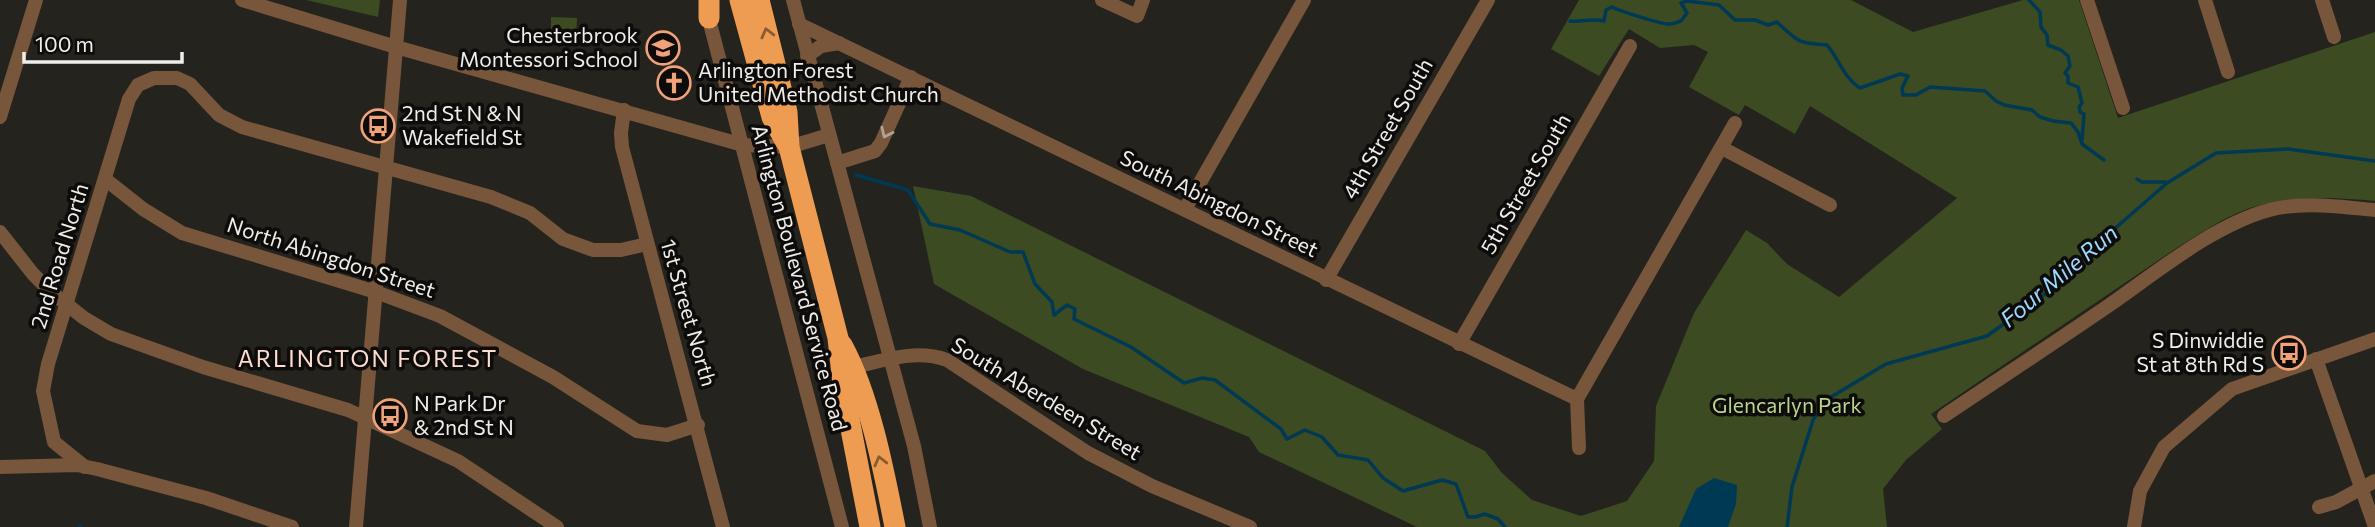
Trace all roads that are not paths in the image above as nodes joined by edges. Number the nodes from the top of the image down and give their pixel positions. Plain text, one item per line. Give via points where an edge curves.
1 (37, 0) edge
2 (242, 0) edge
3 (401, 0) edge
4 (740, 0) edge
5 (759, 0) edge
6 (793, 0) edge
7 (1102, 0) edge
8 (1143, 0) edge
9 (1304, 0) edge
10 (1488, 0) edge
11 (2087, 0) edge
12 (2205, 0) edge
13 (2322, 0) edge
14 (707, 6) edge
15 (799, 24) junction
16 (2334, 37) dead end
17 (839, 43) junction
18 (1630, 46) dead end
19 (396, 47) junction
20 (807, 56) junction
21 (2228, 72) dead end
22 (911, 77) junction
23 (2123, 108) dead end
24 (624, 110) junction
25 (0, 117) edge
26 (1735, 123) dead end
27 (829, 135) junction
28 (743, 145) junction
29 (789, 147) junction
30 (1722, 148) junction
31 (836, 163) junction
32 (387, 169) junction
33 (106, 179) junction
34 (1830, 205) dead end
35 (1185, 209) junction
36 (2375, 210) edge
37 (0, 232) edge
38 (647, 244) junction
39 (1325, 280) junction
40 (376, 292) junction
41 (66, 303) junction
42 (838, 338) junction
43 (2375, 339) edge
44 (1460, 344) junction
45 (890, 359) junction
46 (2316, 359) junction
47 (854, 367) junction
48 (1577, 399) junction
49 (1944, 416) dead end
50 (366, 419) junction
51 (698, 425) junction
52 (54, 442) junction
53 (1579, 448) dead end
54 (38, 466) junction
55 (0, 467) edge
56 (85, 467) junction
57 (2375, 481) edge
58 (2361, 489) junction
59 (2319, 507) dead end
60 (292, 527) edge
61 (356, 527) edge
62 (557, 527) edge
63 (723, 527) edge
64 (842, 527) edge
65 (870, 527) edge
66 (895, 527) edge
67 (930, 527) edge
68 (1250, 527) edge
69 (2134, 527) edge
70 (2375, 527) edge

1 - 25 street
2 - 19 street
3 - 19 street
4 - 29 highway via 772,117
29 -> 5 highway via 788,112
6 - 15 street
7 - 8 street via 1137,16
9 - 35 street
10 - 39 street, 4th Street South
11 - 23 street
12 - 21 street
13 - 16 street
14 - 28 street, Arlington Boulevard Service Road
15 - 17 street, South Abingdon Street
15 - 20 street
17 - 20 street via 821,46
17 - 22 street, South Abingdon Street
18 - 44 street, 5th Street South
19 - 24 street
19 - 32 street
20 - 27 street
22 -> 31 street via 875,151
22 - 35 street, South Abingdon Street
24 - 28 street
24 - 38 street, 1st Street North via 621,141
26 - 30 street
27 - 29 street
27 - 31 street
28 - 29 street
28 - 64 street, Arlington Boulevard Service Road
29 - 42 highway
30 - 34 street
30 - 48 street
31 - 45 street
32 - 33 street, 2nd Road North via 242,127 219,115 190,84 177,78 154,78 138,85 129,99
32 - 38 street via 491,197 530,213 563,239 593,250
32 - 40 street
33 - 40 street, North Abingdon Street via 182,233
33 - 41 street, 2nd Road North
35 - 39 street, South Abingdon Street
36 - 49 street via 2307,205 2237,221
37 - 41 street via 39,281
38 - 51 street, 1st Street North
39 - 44 street, South Abingdon Street
40 - 50 street
40 - 51 street, North Abingdon Street via 440,316 553,377 637,431 667,435
41 - 50 street via 111,334
41 - 52 street, 2nd Road North via 43,391
42 - 47 highway
42 - 65 highway
43 - 46 street
44 - 48 street, South Abingdon Street
45 - 47 street, South Aberdeen Street
45 - 67 street
45 - 68 street, South Aberdeen Street via 926,355 947,360 1088,453
46 - 58 street
46 - 69 street via 2232,389 2164,447 2140,491
66 -> 47 highway
48 - 53 street
50 - 61 street
50 - 62 street via 458,461
51 - 63 street, 1st Street North
52 - 54 street
52 - 56 street
54 - 55 street
54 - 56 street
56 - 60 street via 206,498
57 - 58 street
58 - 59 street
58 - 70 street

